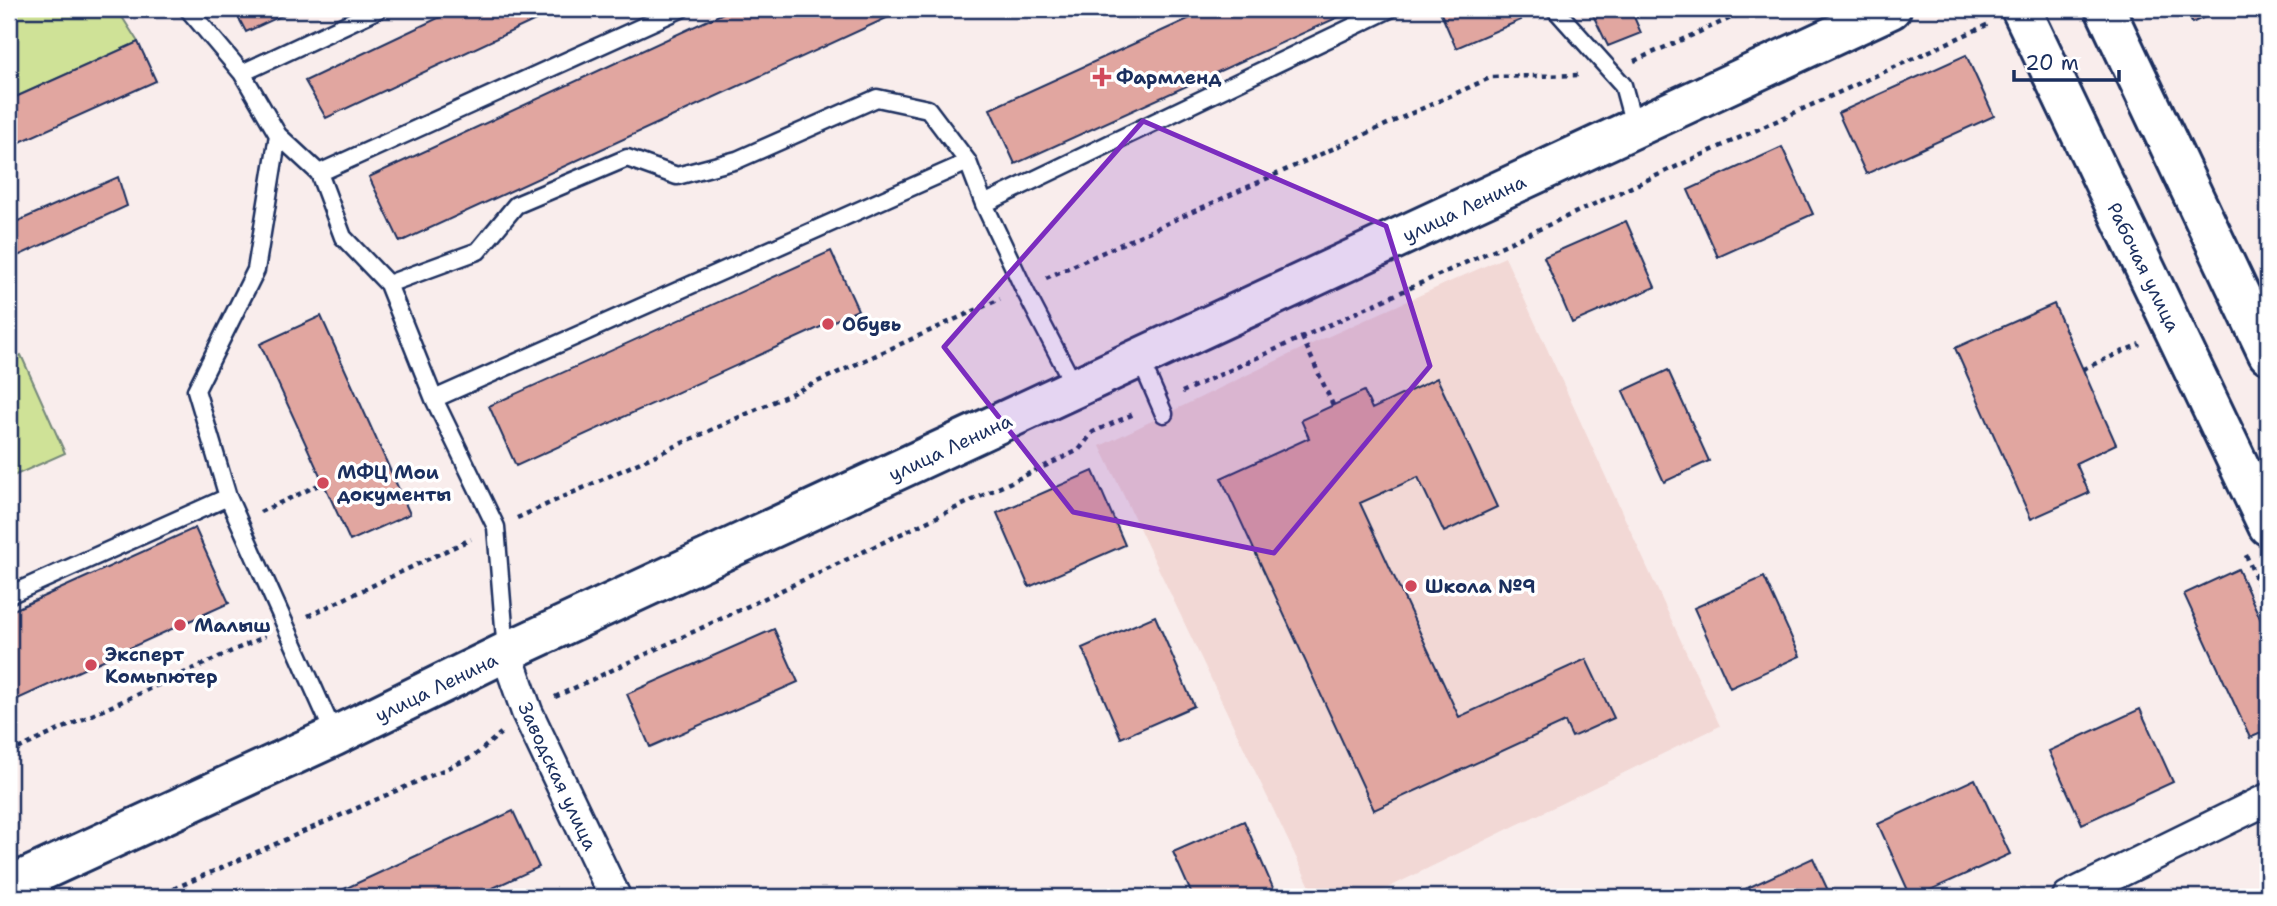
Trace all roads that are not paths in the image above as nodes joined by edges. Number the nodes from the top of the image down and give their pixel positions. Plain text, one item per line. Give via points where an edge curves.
1 (188, 9) edge
2 (379, 9) edge
3 (681, 9) edge
4 (1390, 9) edge
5 (1555, 9) edge
6 (1891, 9) edge
7 (2021, 9) edge
8 (2105, 9) edge
9 (242, 73) junction
10 (1635, 129) junction
11 (278, 135) junction
12 (968, 162) junction
13 (319, 173) junction
14 (984, 204) junction
15 (388, 284) junction
16 (2268, 354) edge
17 (1140, 359) junction
18 (1076, 389) junction
19 (434, 399) junction
20 (1162, 408) road end
21 (228, 497) junction
22 (2268, 526) edge
23 (9, 595) edge
24 (506, 652) junction
25 (335, 736) junction
26 (2268, 799) edge
27 (9, 886) edge
28 (615, 897) edge
29 (2068, 897) edge

1 - 9 lane
2 - 9 lane
3 - 13 lane
4 - 14 lane
5 - 10 lane via 1623,85
6 - 10 street, улица Ленина
7 - 22 street, Рабочая улица
8 - 16 street
9 - 11 lane
10 - 17 street, улица Ленина
11 - 13 lane
11 - 21 lane via 256,270 195,390
12 - 14 lane
12 - 15 lane via 928,109 877,98 737,160 677,176 627,158 516,205 478,251
12 - 19 lane
13 - 15 lane via 343,237
14 - 18 lane
15 - 19 lane
17 - 18 street, улица Ленина
17 - 20 lane
18 - 24 street, улица Ленина
19 - 24 lane via 496,527
21 - 23 lane
21 - 25 lane
24 - 25 street, улица Ленина
24 - 28 street, Заводская улица via 527,712
25 - 27 street, улица Ленина
26 - 29 street

